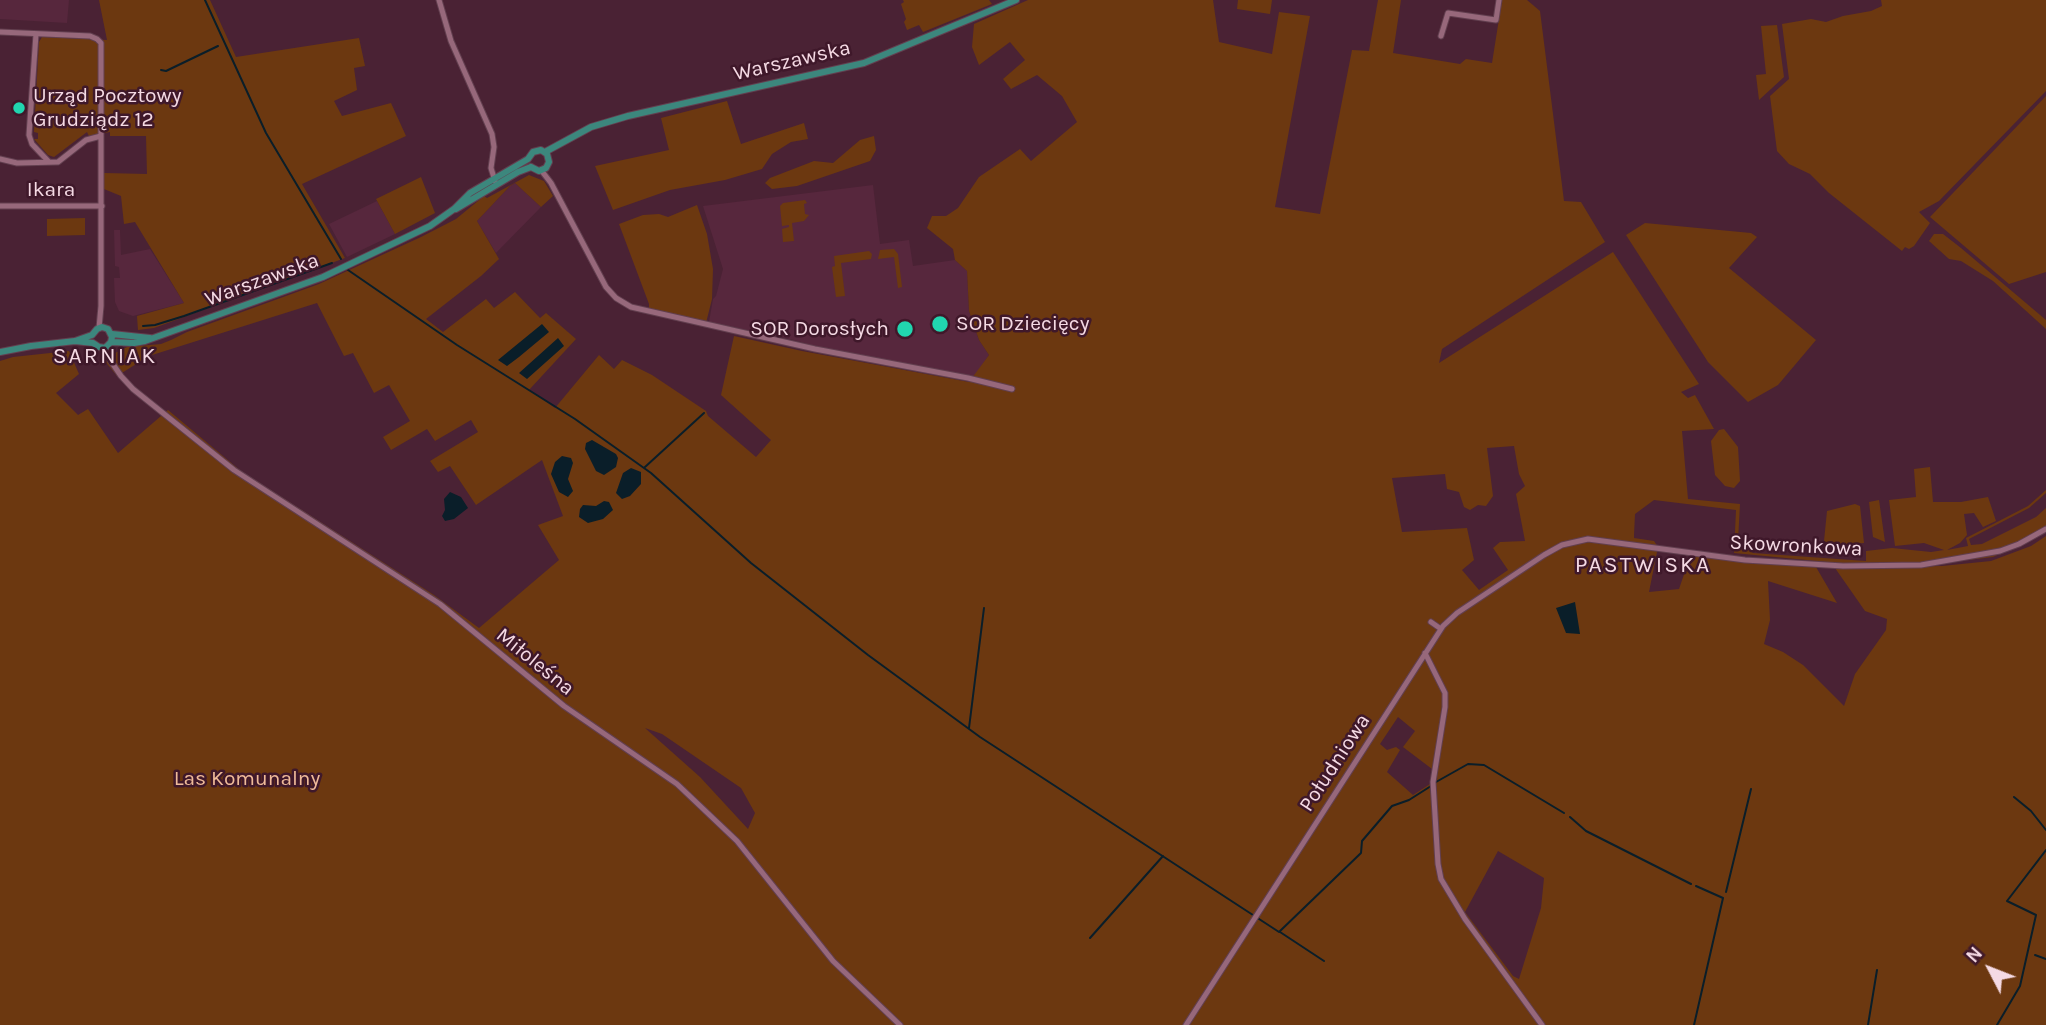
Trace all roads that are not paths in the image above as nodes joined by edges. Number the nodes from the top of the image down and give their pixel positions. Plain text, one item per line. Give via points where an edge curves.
1 (439, 0) edge
2 (1016, 0) edge
3 (1499, 0) edge
4 (0, 32) edge
5 (36, 34) junction
6 (1441, 36) dead end
7 (101, 136) junction
8 (547, 155) junction
9 (0, 159) edge
10 (49, 162) junction
11 (530, 163) junction
12 (544, 169) junction
13 (496, 181) junction
14 (0, 205) edge
15 (102, 206) junction
16 (102, 328) junction
17 (92, 335) junction
18 (75, 341) junction
19 (93, 343) junction
20 (108, 343) junction
21 (0, 352) edge
22 (1012, 390) dead end
23 (2046, 529) edge
24 (1432, 622) dead end
25 (1441, 629) junction
26 (1425, 653) junction
27 (900, 1025) edge
28 (1186, 1025) edge
29 (1542, 1025) edge

1 - 13 street via 451,41 492,134 491,168
2 - 8 main road, Warszawska via 864,63 591,127
3 - 6 street via 1496,20 1448,13
4 - 5 street
5 - 7 street via 97,39 102,48
5 - 10 street via 29,135
7 - 10 street via 86,140 64,159
7 - 15 street
8 - 11 main road, Warszawska via 535,150
8 - 12 main road
9 - 10 street
11 - 12 main road
11 - 13 main road, Warszawska
12 - 22 street via 600,278 616,298 631,307
13 - 20 main road, Warszawska via 470,193 422,231 323,277 134,344
14 - 15 street, Ikara
15 - 16 street
16 - 17 main road
16 - 20 main road
17 - 18 main road
17 - 19 main road
18 - 19 main road
18 - 21 main road
19 - 20 main road
20 - 27 street, Miłoleśna via 113,365 134,389 234,470 440,604 564,706 677,784 737,841 833,961
23 - 25 street, Skowronkowa via 2000,551 1930,564 1853,566 1760,563 1580,540 1526,566
24 - 25 street
25 - 26 street, Południowa
26 - 28 street, Południowa
26 - 29 street via 1445,693 1446,707 1433,782 1441,879

